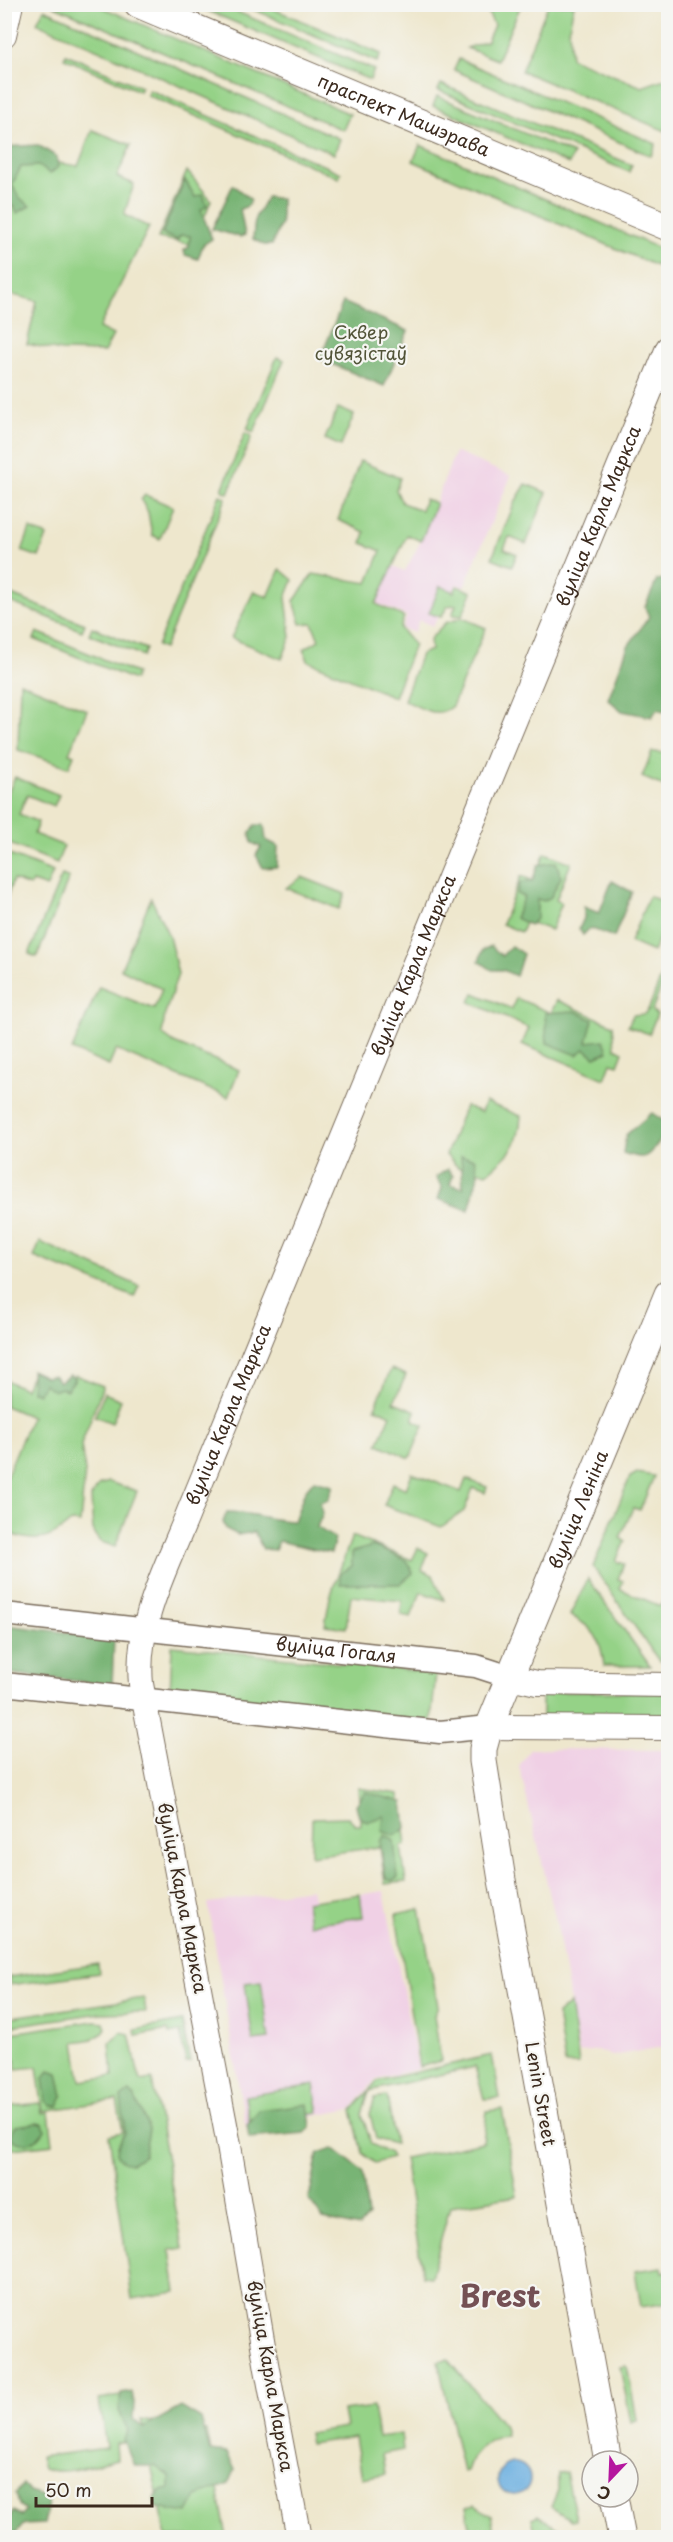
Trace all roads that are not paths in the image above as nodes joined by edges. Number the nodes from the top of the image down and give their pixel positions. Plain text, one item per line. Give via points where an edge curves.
1 (11, 4) edge
2 (138, 4) edge
3 (4, 35) edge
4 (669, 227) edge
5 (669, 348) edge
6 (669, 1294) edge
7 (4, 1614) edge
8 (143, 1630) junction
9 (510, 1677) junction
10 (4, 1684) edge
11 (669, 1685) edge
12 (144, 1699) junction
13 (489, 1726) junction
14 (669, 1728) edge
15 (606, 2449) edge
16 (617, 2509) edge
17 (299, 2538) edge
18 (622, 2538) edge

1 - 3 main road
2 - 4 main road, праспект Машэрава
5 - 8 main road, вуліца Карла Маркса via 280,1288
6 - 9 main road, вуліца Леніна
7 - 8 street, вуліца Гогаля
8 - 9 street, вуліца Гогаля via 476,1666
8 - 12 main road, вуліца Карла Маркса via 139,1664
9 - 11 main road, вуліца Гогаля via 537,1683
9 - 13 main road, вуліца Леніна
10 - 12 street
12 - 13 street via 440,1732
12 - 17 main road, вуліца Карла Маркса
13 - 14 main road
13 - 15 main road, Lenin Street via 483,1761 502,1880
16 - 18 main road

